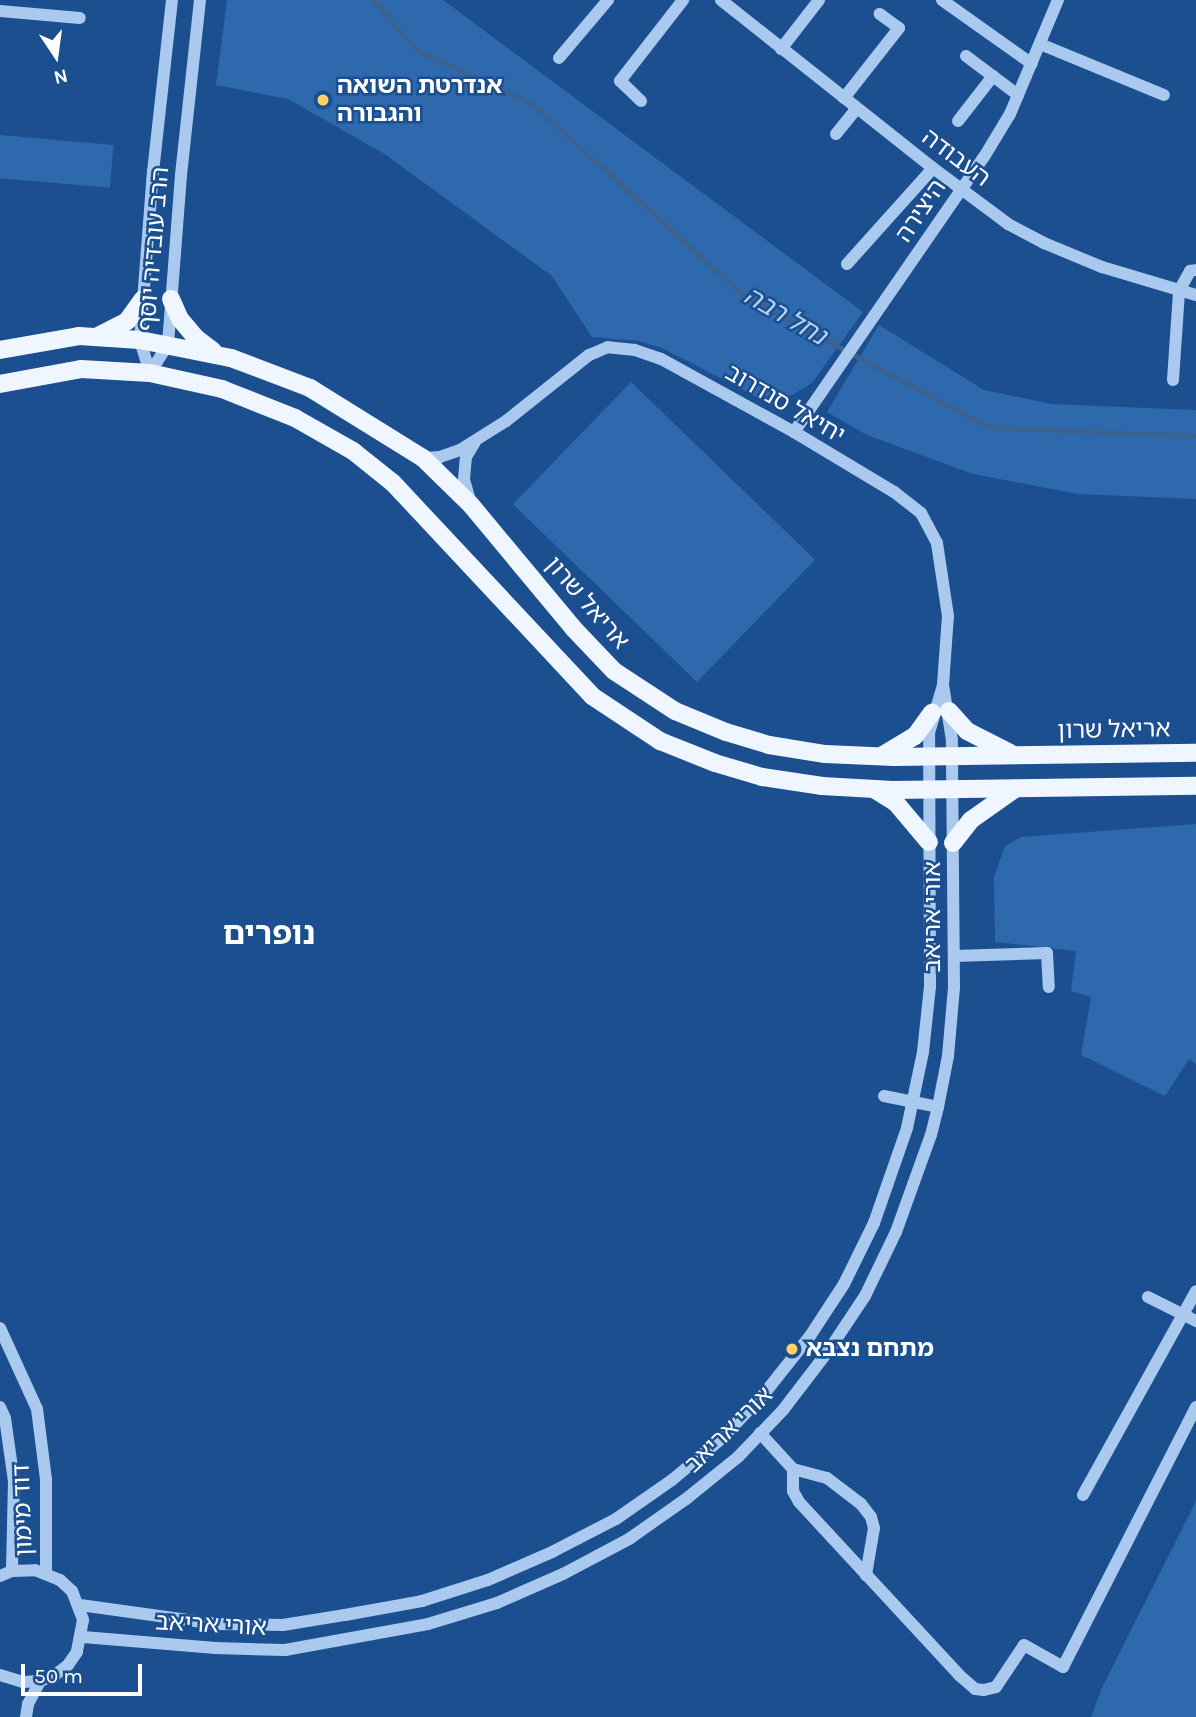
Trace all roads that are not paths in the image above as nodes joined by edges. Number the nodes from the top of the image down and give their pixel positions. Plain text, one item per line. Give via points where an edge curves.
1 (172, 0) edge
2 (200, 0) edge
3 (608, 0) edge
4 (683, 0) edge
5 (722, 0) edge
6 (819, 0) edge
7 (942, 0) edge
8 (1058, 0) edge
9 (0, 10) edge
10 (880, 14) dead end
11 (80, 18) dead end
12 (1041, 44) junction
13 (781, 48) junction
14 (966, 55) dead end
15 (559, 58) dead end
16 (1031, 65) junction
17 (993, 76) junction
18 (1018, 95) junction
19 (1164, 95) dead end
20 (844, 98) junction
21 (641, 101) dead end
22 (857, 108) junction
23 (958, 121) dead end
24 (836, 134) dead end
25 (933, 168) junction
26 (962, 189) junction
27 (847, 264) dead end
28 (1196, 270) edge
29 (1179, 291) junction
30 (1196, 295) edge
31 (143, 299) junction
32 (171, 299) junction
33 (95, 337) junction
34 (139, 340) junction
35 (168, 344) junction
36 (0, 350) edge
37 (218, 355) junction
38 (150, 373) junction
39 (1173, 380) dead end
40 (0, 384) edge
41 (794, 432) junction
42 (475, 442) junction
43 (423, 458) junction
44 (471, 505) junction
45 (941, 712) junction
46 (1196, 754) edge
47 (953, 756) junction
48 (1016, 756) junction
49 (879, 757) junction
50 (928, 757) junction
51 (1196, 786) edge
52 (874, 789) junction
53 (1014, 789) junction
54 (928, 790) junction
55 (953, 790) junction
56 (929, 842) junction
57 (953, 843) junction
58 (954, 956) junction
59 (1049, 987) dead end
60 (884, 1096) dead end
61 (915, 1102) junction
62 (938, 1107) junction
63 (1196, 1291) edge
64 (1148, 1297) dead end
65 (1183, 1315) junction
66 (1196, 1321) edge
67 (0, 1328) edge
68 (0, 1407) edge
69 (1196, 1407) edge
70 (760, 1433) junction
71 (793, 1469) junction
72 (1083, 1495) dead end
73 (46, 1572) junction
74 (6, 1574) edge
75 (866, 1575) junction
76 (80, 1605) junction
77 (83, 1637) junction
78 (0, 1675) edge
79 (40, 1681) junction
80 (26, 1717) edge

1 - 31 street, הרב עובדיה יוסף
2 - 32 street, הרב עובדיה יוסף
3 - 15 street
4 - 21 street via 620,81
5 - 13 street, העבודה
6 - 13 street
7 - 16 street
8 - 12 street, היצירה
9 - 11 street
10 - 20 street via 899,28
12 - 16 street, היצירה
12 - 19 street
13 - 20 street, העבודה
14 - 17 street
16 - 18 street, היצירה
17 - 18 street
17 - 23 street
18 - 26 street, היצירה
20 - 22 street, העבודה
22 - 24 street
22 - 25 street, העבודה
25 - 26 street, העבודה
25 - 27 street
26 - 29 street, העבודה via 1044,243
26 - 41 street, היצירה
28 - 29 street via 1190,271
29 - 30 street, העבודה
29 - 39 street
31 - 33 main road via 127,321
31 - 34 street, הרב עובדיה יוסף
32 - 35 street, הרב עובדיה יוסף
32 - 37 main road via 180,319
33 - 34 main road, אריאל שרון
33 - 36 main road, אריאל שרון
34 - 35 main road, אריאל שרון
34 - 38 street, הרב עובדיה יוסף
35 - 37 main road, אריאל שרון
35 - 38 street, הרב עובדיה יוסף
37 - 43 main road, אריאל שרון via 273,371 310,388
38 - 40 main road via 81,369
38 - 52 main road via 261,402 353,451 433,522 592,696 660,741 762,777
41 - 42 street, יחיאל סנדרוב via 661,359 608,347 589,355
41 - 45 street, יחיאל סנדרוב via 921,513 937,544 948,616
42 - 43 street, יחיאל סנדרוב via 440,457
42 - 44 street via 466,457 464,479
43 - 44 main road, אריאל שרון
44 - 49 main road, אריאל שרון via 608,665 675,711 769,745
45 - 47 street, יחיאל סנדרוב
45 - 48 main road via 974,736
45 - 49 main road via 915,736
45 - 50 street, יחיאל סנדרוב
46 - 48 main road, אריאל שרון
47 - 48 main road, אריאל שרון
47 - 50 main road, אריאל שרון
47 - 55 street, יחיאל סנדרוב
49 - 50 main road, אריאל שרון
50 - 54 street, אורי אריאב
51 - 53 main road
52 - 54 main road
52 - 56 main road via 896,803
53 - 55 main road
53 - 57 main road via 971,820
54 - 55 main road
54 - 56 street, אורי אריאב
55 - 57 street, אורי אריאב
56 - 61 street, אורי אריאב via 930,987
57 - 58 street, אורי אריאב
58 - 59 street via 1047,953
58 - 62 street, אורי אריאב via 948,1056
60 - 61 street
61 - 62 street
61 - 76 street, אורי אריאב via 874,1223 844,1284 810,1336 721,1439 616,1519 488,1580 422,1601 283,1625 217,1624
62 - 70 street, אורי אריאב via 896,1232 865,1296 829,1350
63 - 65 street
64 - 65 street
65 - 66 street
65 - 72 street
67 - 73 street, דוד מימון via 37,1409 47,1479
68 - 74 street, דוד מימון via 14,1481
69 - 75 street via 1063,1667 1024,1645 996,1686 975,1689
70 - 71 street
70 - 77 street, אורי אריאב via 686,1499 629,1539 496,1603 428,1624 285,1650
71 - 75 street via 793,1491 799,1503
71 - 75 street via 827,1478 871,1517 874,1528
73 - 74 street
73 - 76 street via 66,1585
76 - 77 street
77 - 79 street via 68,1665
78 - 79 street via 23,1682
79 - 80 street

